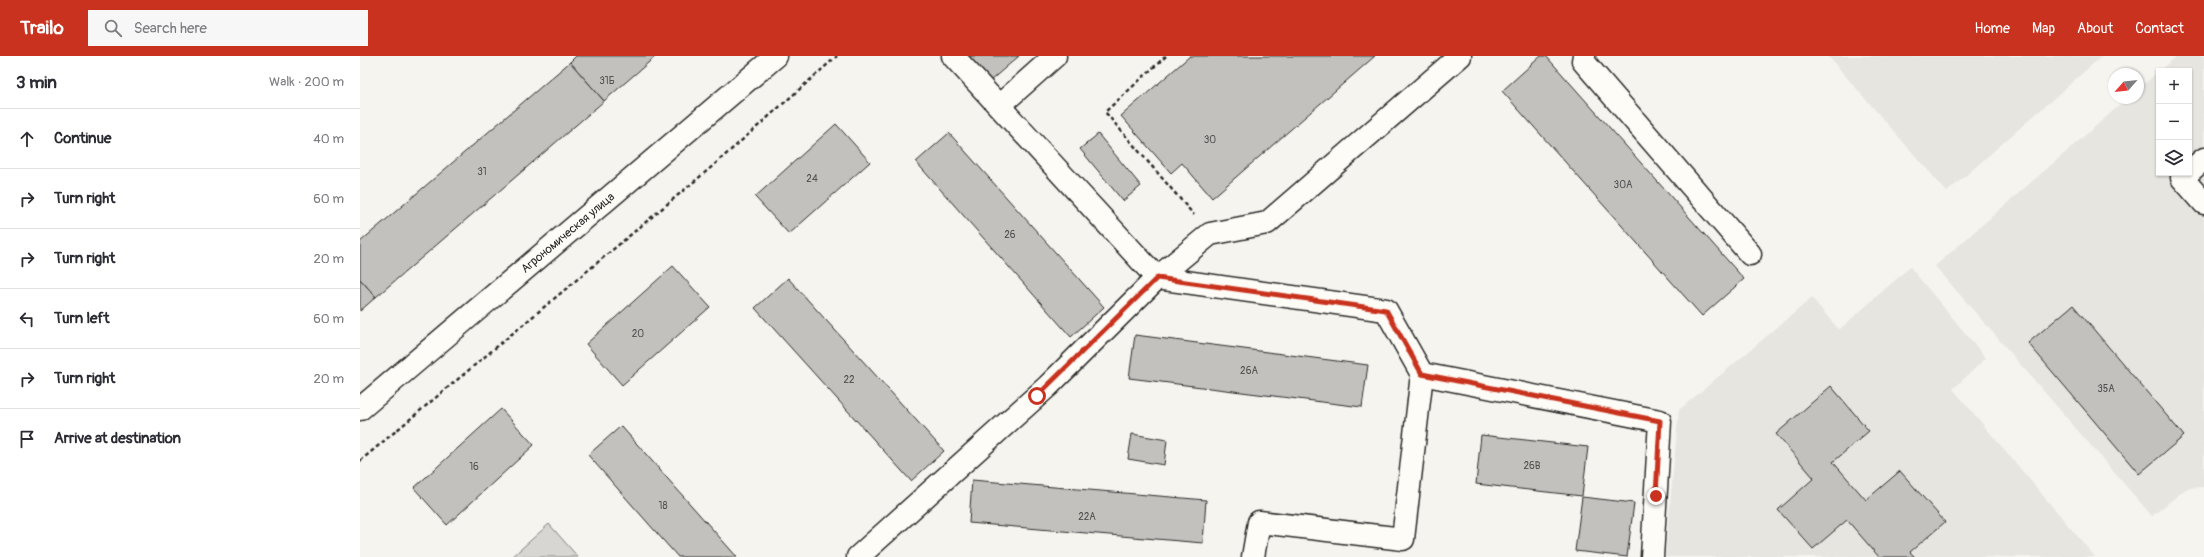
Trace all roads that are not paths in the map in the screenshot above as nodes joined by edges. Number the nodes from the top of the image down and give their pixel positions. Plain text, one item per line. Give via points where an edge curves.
1 (776, 56) edge
2 (953, 56) edge
3 (1055, 56) edge
4 (1460, 56) edge
5 (1584, 56) edge
6 (999, 106) junction
7 (2204, 159) edge
8 (2192, 170) edge
9 (2185, 176) edge
10 (2204, 204) edge
11 (1750, 254) dead end
12 (1157, 278) junction
13 (1422, 374) junction
14 (361, 405) edge
15 (858, 557) edge
16 (1253, 557) edge
17 (1652, 557) edge

1 - 14 street, Агрономическая улица
2 - 6 street
3 - 6 street
4 - 12 street via 1267,223 1210,234
5 - 11 street via 1583,61
6 - 12 street
7 - 8 street
9 - 10 street via 2182,178
12 - 13 street via 1386,310
12 - 15 street via 1048,386
13 - 16 street via 1403,539 1259,522
13 - 17 street via 1660,421

